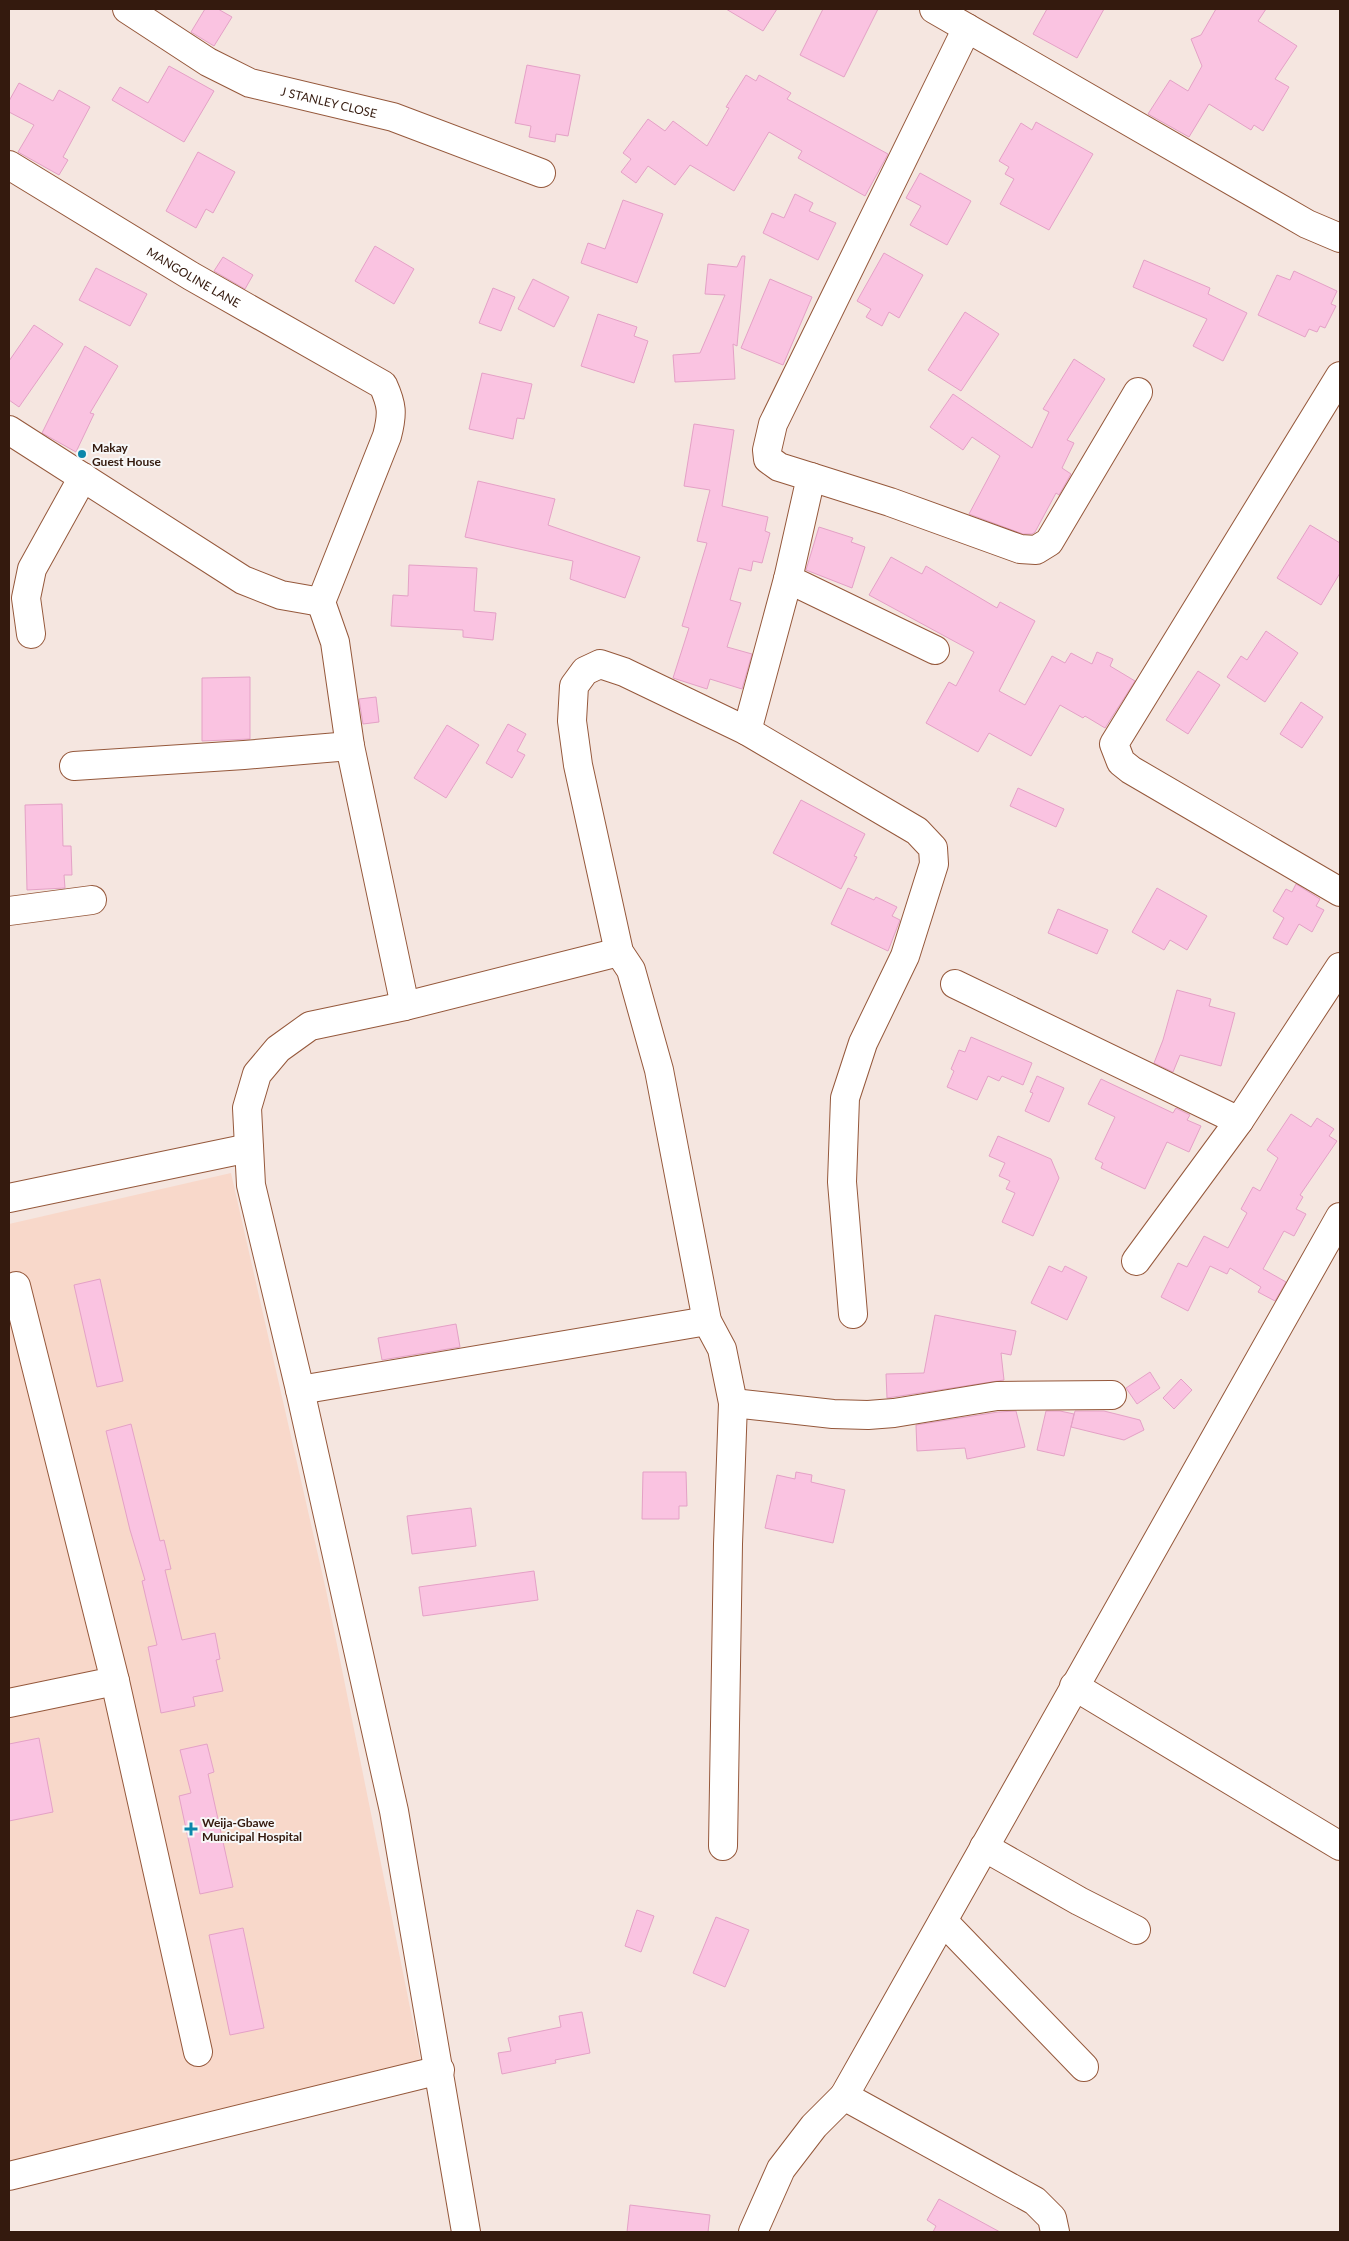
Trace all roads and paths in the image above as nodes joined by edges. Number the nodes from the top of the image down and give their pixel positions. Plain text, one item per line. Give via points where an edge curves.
1 (127, 9) edge
2 (934, 9) edge
3 (967, 28) junction
4 (9, 165) edge
5 (541, 173) dead end
6 (1340, 238) edge
7 (1340, 376) edge
8 (1138, 392) dead end
9 (9, 430) edge
10 (83, 477) junction
11 (811, 477) junction
12 (788, 579) junction
13 (321, 602) junction
14 (31, 634) dead end
15 (935, 650) dead end
16 (746, 731) junction
17 (350, 746) junction
18 (74, 766) dead end
19 (1340, 892) edge
20 (92, 900) dead end
21 (9, 911) edge
22 (619, 952) junction
23 (1340, 967) edge
24 (955, 984) dead end
25 (405, 1006) junction
26 (1239, 1121) junction
27 (249, 1148) junction
28 (9, 1198) edge
29 (1340, 1217) edge
30 (1136, 1262) dead end
31 (16, 1286) dead end
32 (853, 1314) dead end
33 (707, 1321) junction
34 (300, 1390) junction
35 (1112, 1395) dead end
36 (733, 1403) junction
37 (115, 1681) junction
38 (1074, 1686) junction
39 (9, 1703) edge
40 (723, 1846) dead end
41 (1340, 1846) edge
42 (984, 1847) junction
43 (943, 1921) junction
44 (1136, 1930) dead end
45 (198, 2052) dead end
46 (1084, 2067) dead end
47 (440, 2070) junction
48 (844, 2096) junction
49 (9, 2176) edge
50 (466, 2232) edge
51 (752, 2232) edge
52 (1055, 2232) edge

1 - 5 street, J STANLEY CLOSE via 208,62 250,83 393,117
2 - 3 street
3 - 6 street via 1307,224
3 - 11 street via 773,424 768,459 779,467
4 - 13 street, MANGOLINE LANE via 191,276 383,385 391,403 392,417 387,436
7 - 19 street via 1114,744 1121,762 1131,770
8 - 11 street via 1049,542 1036,550 1020,550
9 - 10 street
10 - 13 street via 243,580 281,594
10 - 14 street via 32,569 26,598
11 - 12 street
12 - 15 street
12 - 16 street
13 - 17 street via 335,642
16 - 22 street via 624,672 600,664 585,671 574,686 572,721 578,765
16 - 32 street via 917,831 933,848 934,864 905,956 863,1043 845,1098 842,1182
17 - 18 street
17 - 25 street
20 - 21 street
22 - 25 street
22 - 33 street via 631,970 659,1070
23 - 26 street
24 - 26 street
25 - 27 street via 310,1026 278,1049 257,1074 247,1108
26 - 30 street
27 - 28 street
27 - 34 street via 251,1185
29 - 38 street
31 - 37 street
33 - 34 street
33 - 36 street via 722,1349
34 - 47 street via 394,1811
35 - 36 street via 997,1396 868,1415
36 - 40 street
37 - 39 street
37 - 45 street
38 - 41 street
38 - 42 street
42 - 43 street
42 - 44 street
43 - 46 street
43 - 48 street
47 - 49 street
47 - 50 street
48 - 51 street via 814,2126 781,2168
48 - 52 street via 1035,2201 1052,2218

